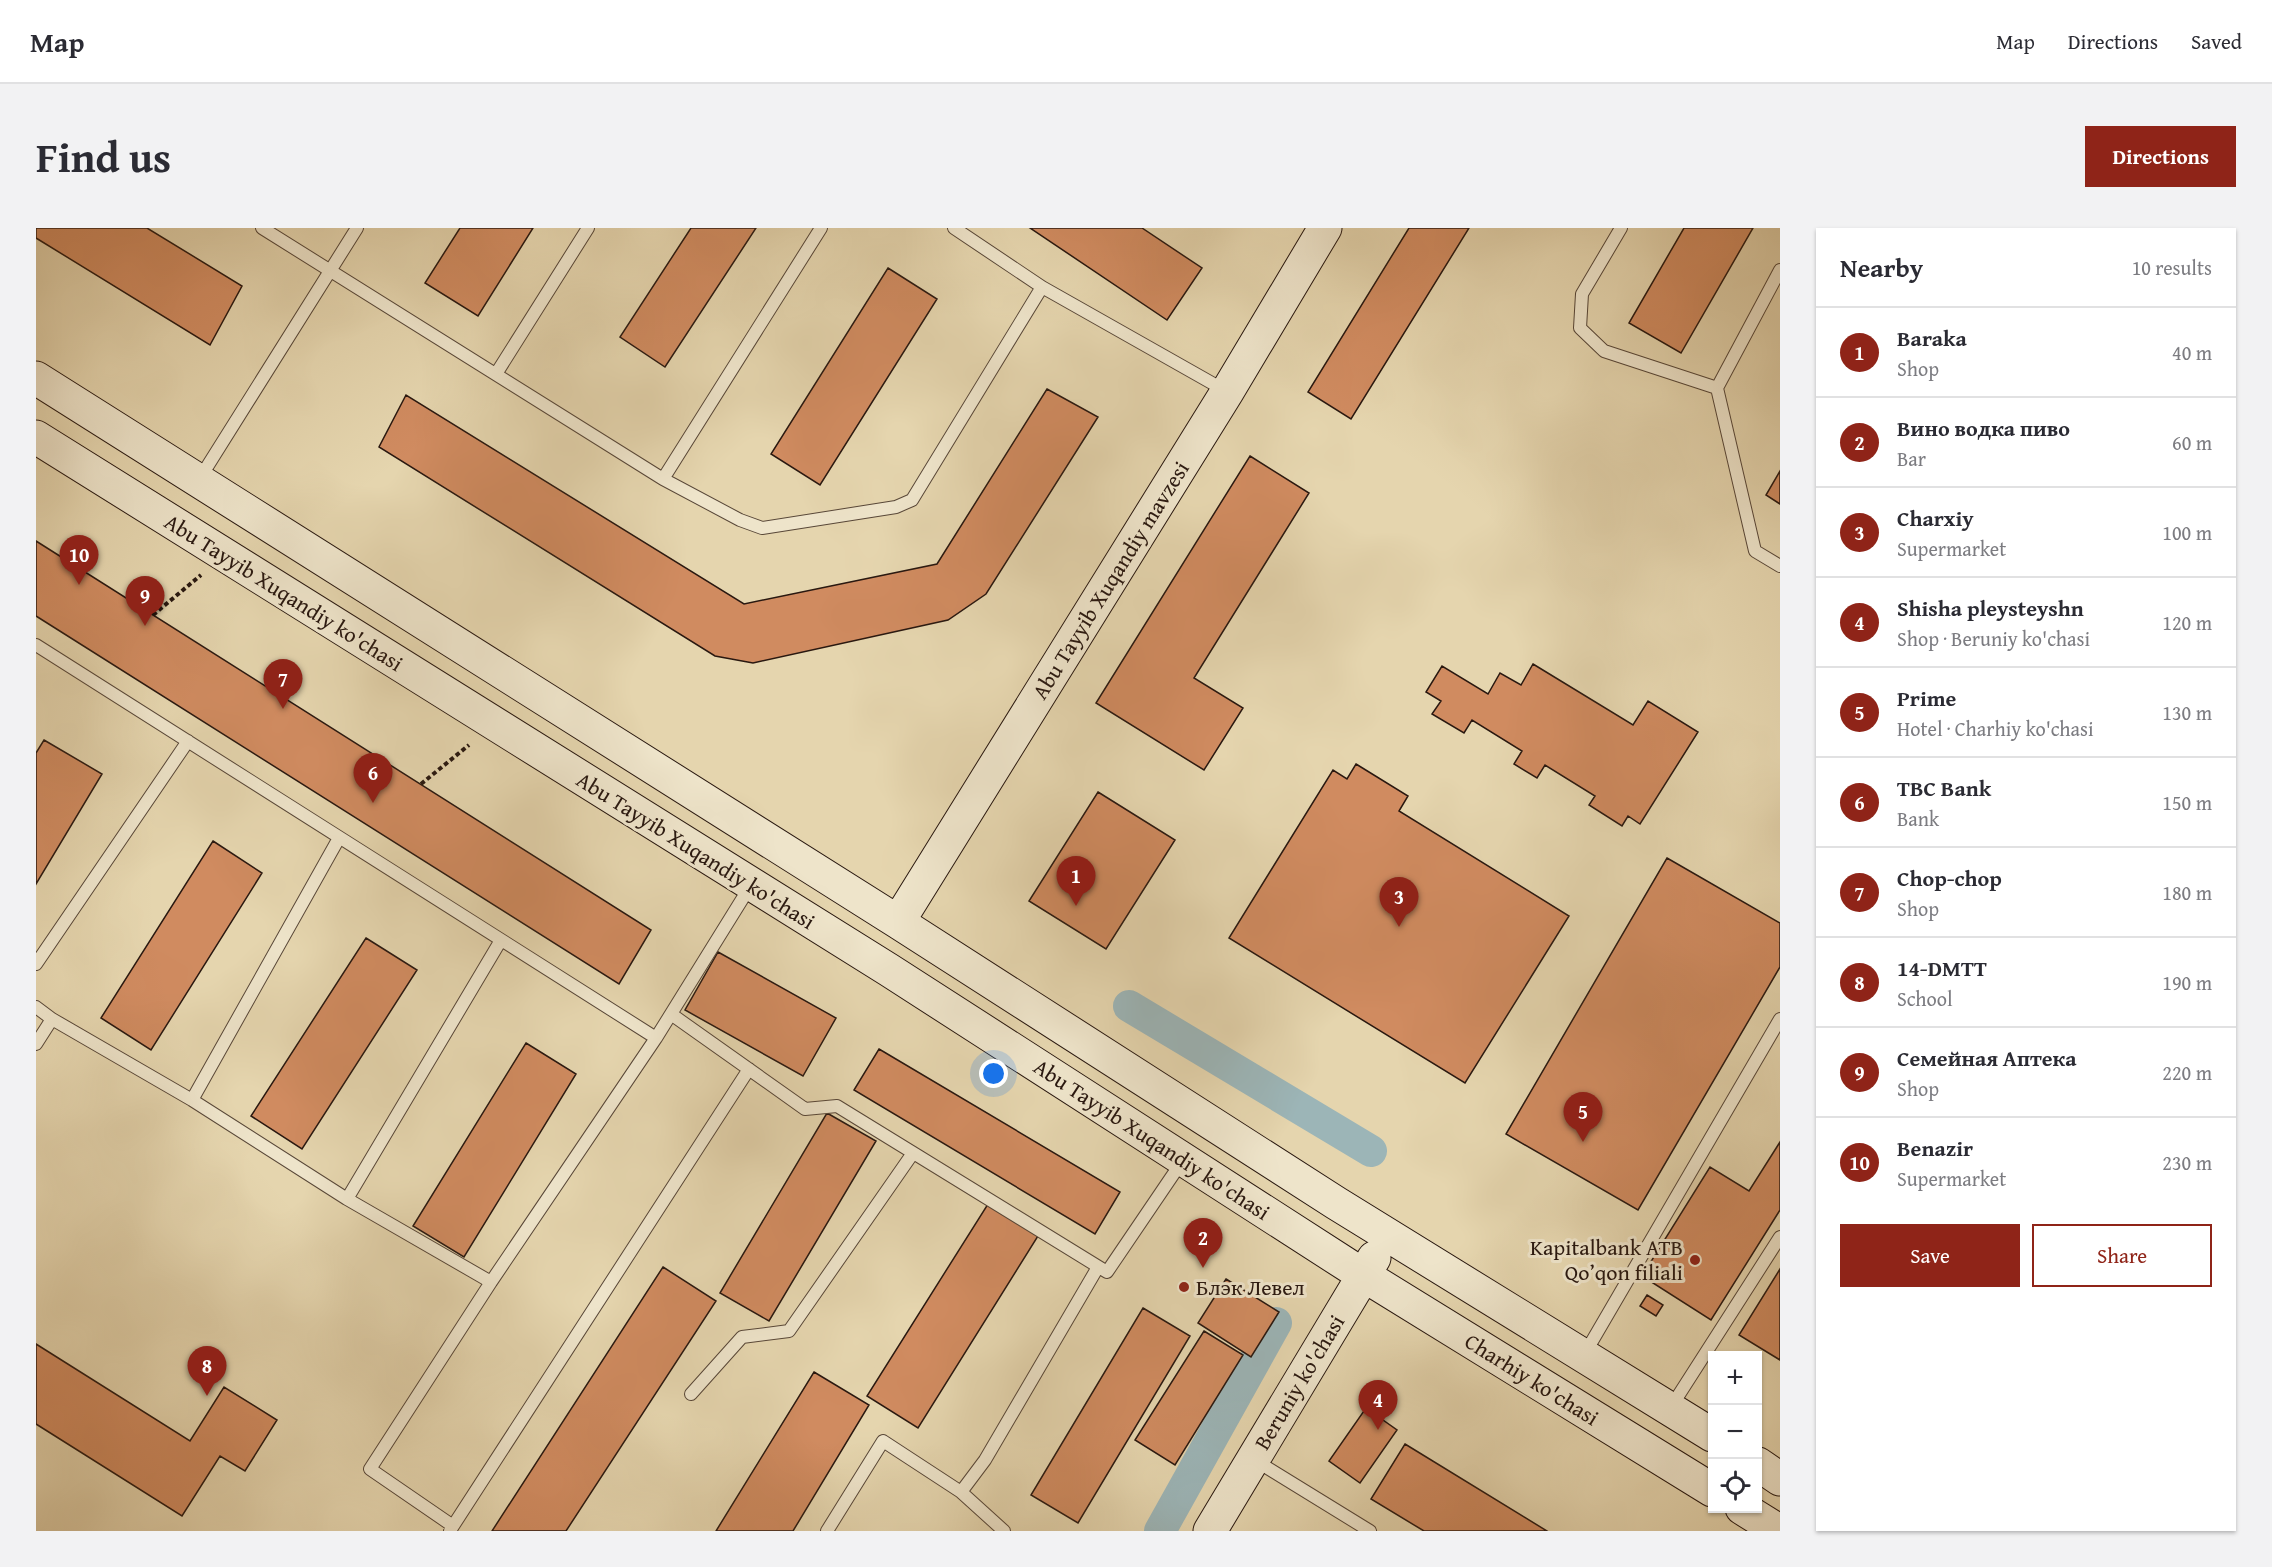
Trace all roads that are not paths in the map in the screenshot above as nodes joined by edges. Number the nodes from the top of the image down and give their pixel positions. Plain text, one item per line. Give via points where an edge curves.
1 (262, 228) edge
2 (357, 228) edge
3 (588, 228) edge
4 (821, 228) edge
5 (954, 228) edge
6 (1621, 228) edge
7 (1318, 231) edge
8 (1780, 270) edge
9 (331, 271) junction
10 (1042, 287) junction
11 (496, 374) junction
12 (36, 378) edge
13 (1717, 388) junction
14 (1227, 392) junction
15 (36, 437) edge
16 (663, 478) junction
17 (199, 481) junction
18 (1780, 566) edge
19 (36, 645) edge
20 (188, 741) junction
21 (339, 838) junction
22 (752, 884) junction
23 (898, 922) junction
24 (501, 940) junction
25 (36, 964) edge
26 (36, 1007) edge
27 (671, 1014) junction
28 (1780, 1018) edge
29 (52, 1019) junction
30 (656, 1038) junction
31 (36, 1044) edge
32 (748, 1069) junction
33 (192, 1100) junction
34 (913, 1153) junction
35 (1183, 1159) junction
36 (347, 1198) junction
37 (1389, 1234) junction
38 (1780, 1237) edge
39 (1098, 1267) junction
40 (1358, 1271) junction
41 (491, 1282) junction
42 (1583, 1356) junction
43 (691, 1394) dead end
44 (1670, 1408) junction
45 (1708, 1432) edge
46 (1253, 1459) junction
47 (1762, 1467) edge
48 (1780, 1479) edge
49 (1708, 1487) edge
50 (961, 1492) junction
51 (1749, 1513) edge
52 (451, 1529) edge
53 (827, 1531) edge
54 (1004, 1531) edge
55 (1210, 1531) edge
56 (1370, 1531) edge
57 (1779, 1531) edge

1 - 9 lane
2 - 9 lane
3 - 11 lane
4 - 16 lane
5 - 10 lane
6 - 13 lane via 1582,294 1580,328 1604,351
7 - 14 main road, Abu Tayyib Xuqandiy mavzesi
8 - 13 lane
9 - 11 lane
9 - 17 lane
10 - 14 lane
10 - 16 lane via 912,500 896,507 762,528
11 - 16 lane
12 - 17 main road, Charhiy ko'chasi
13 - 18 lane via 1755,551
14 - 23 main road, Abu Tayyib Xuqandiy mavzesi
15 - 22 main road, Abu Tayyib Xuqandiy ko'chasi
17 - 23 main road, Charhiy ko'chasi
19 - 20 lane
20 - 21 lane
20 - 25 lane
21 - 24 lane
21 - 33 lane
22 - 27 lane
22 - 35 main road, Abu Tayyib Xuqandiy ko'chasi
23 - 37 main road, Charhiy ko'chasi
24 - 30 lane
24 - 36 lane
26 - 29 lane
27 - 30 lane
27 - 32 lane
28 - 42 lane
29 - 31 lane
29 - 33 lane
30 - 41 lane
32 - 34 lane via 804,1109 837,1106
32 - 52 lane
33 - 36 lane
34 - 39 lane
34 - 43 lane via 789,1331 742,1337
35 - 39 lane via 1107,1272
35 - 40 main road, Abu Tayyib Xuqandiy ko'chasi
36 - 41 lane
37 - 40 main road, Beruniy ko'chasi
37 - 42 main road, Charhiy ko'chasi
38 - 44 lane
39 - 50 lane via 985,1460
40 - 46 main road, Beruniy ko'chasi
40 - 49 main road, Charhiy ko'chasi
41 - 52 lane via 370,1469
42 - 44 main road, Charhiy ko'chasi
44 - 45 main road, Charhiy ko'chasi
46 - 55 main road, Beruniy ko'chasi
46 - 56 lane
47 - 48 main road
50 - 53 lane via 883,1442
50 - 54 lane
51 - 57 main road

